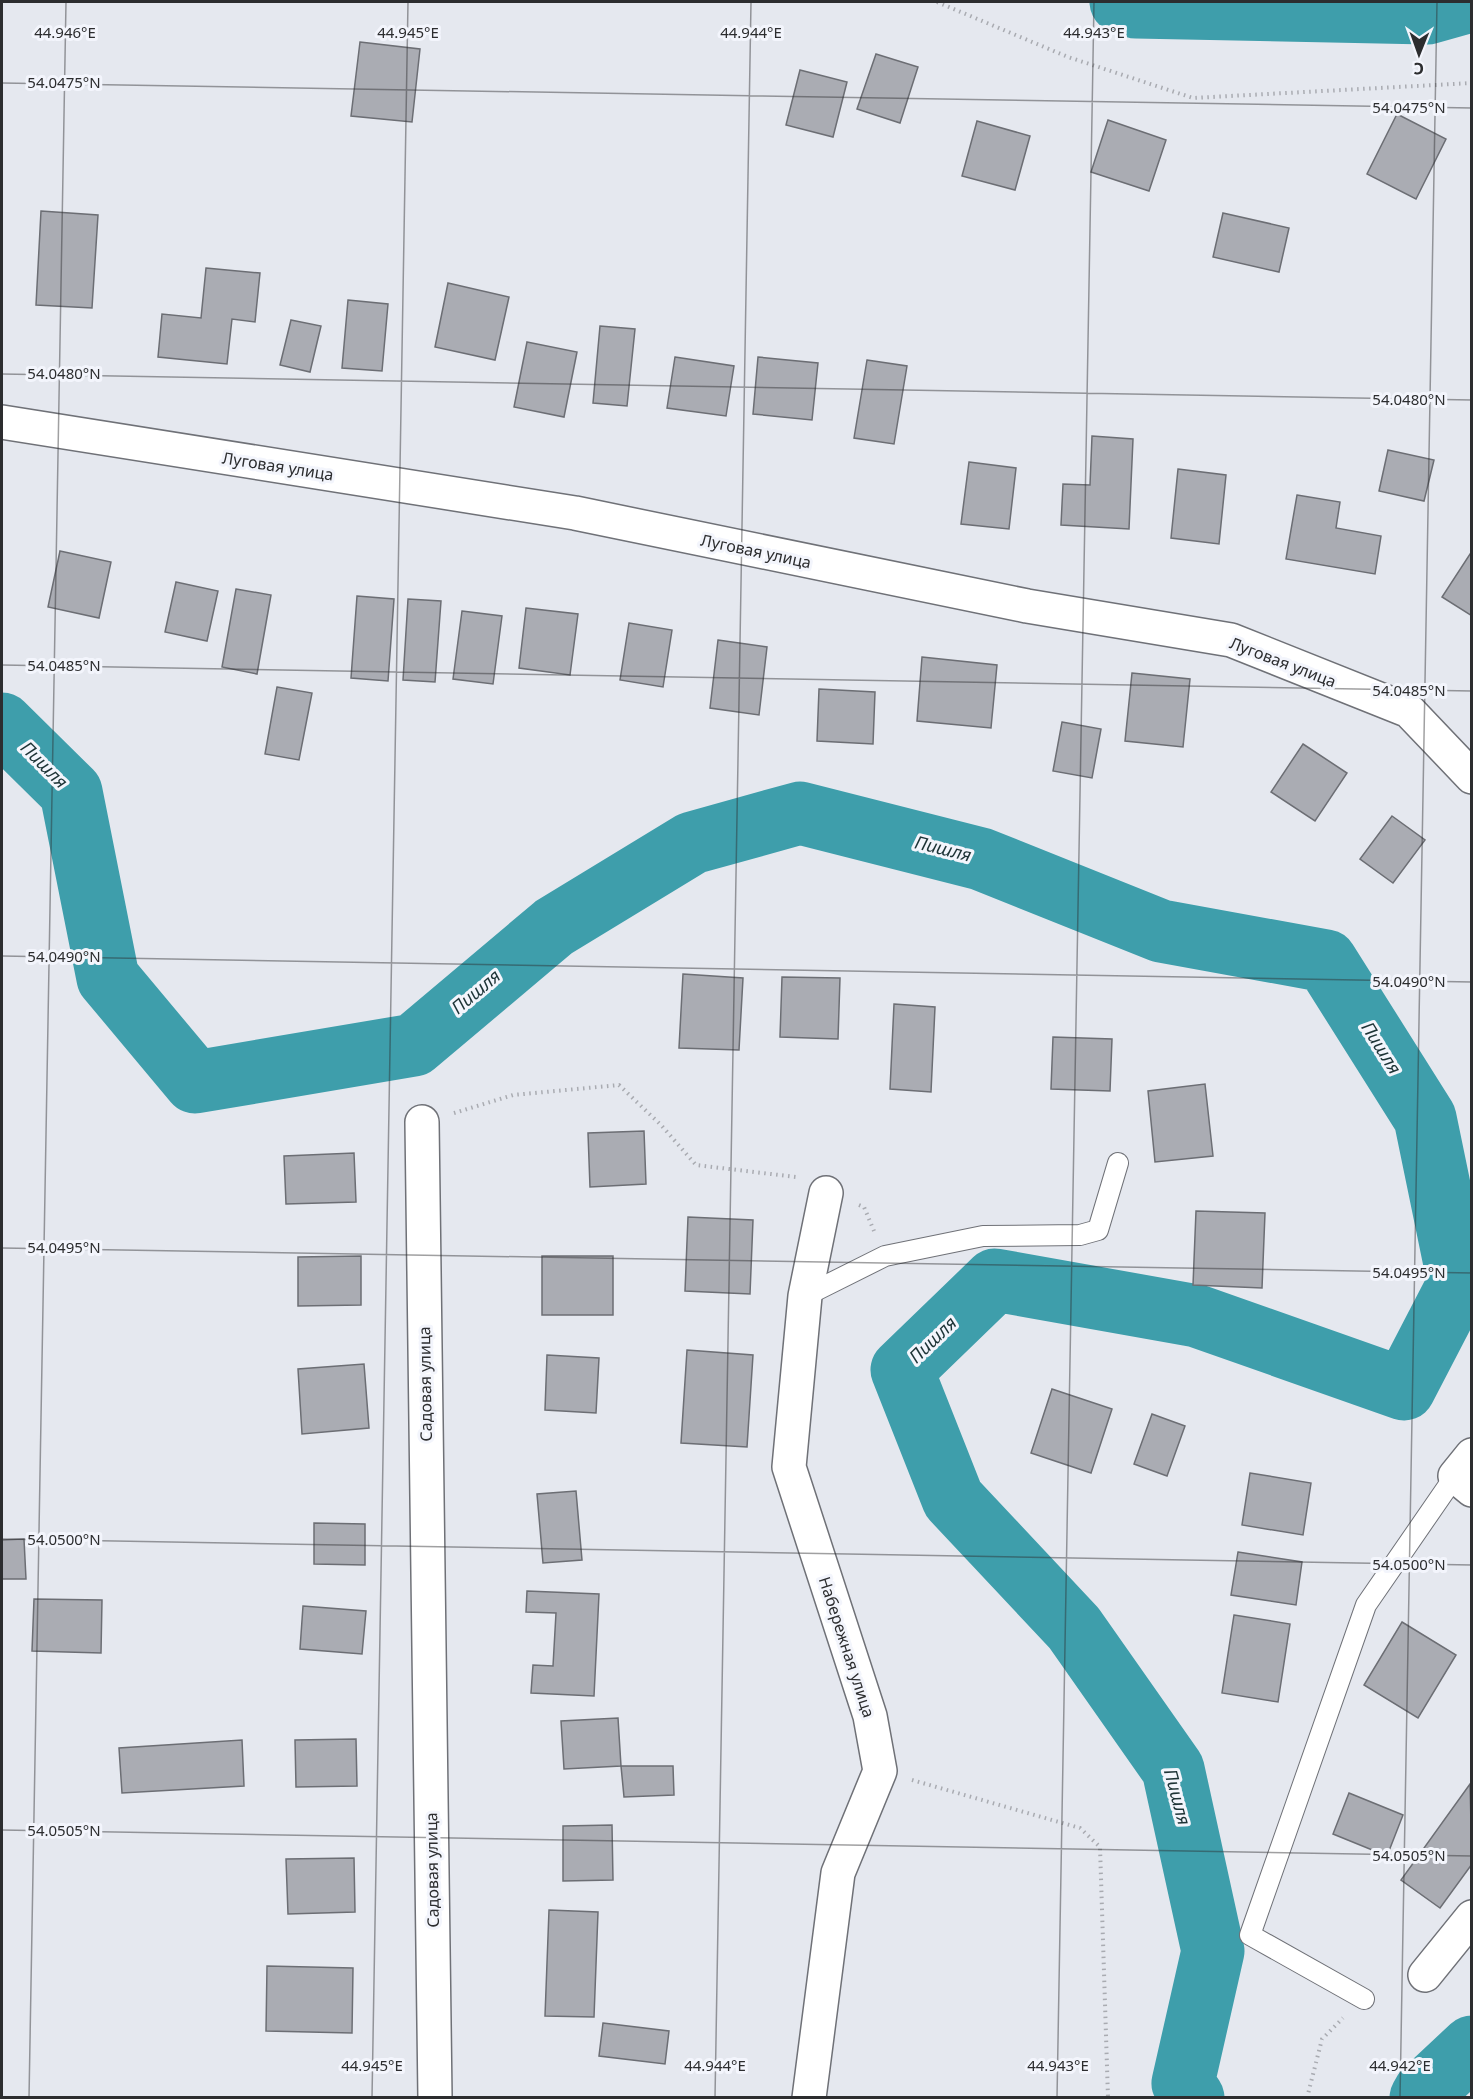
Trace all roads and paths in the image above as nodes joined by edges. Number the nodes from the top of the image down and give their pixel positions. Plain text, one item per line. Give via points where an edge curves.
1 (937, 2) edge
2 (1472, 83) edge
3 (2, 422) edge
4 (1472, 777) edge
5 (422, 1122) joint
6 (1118, 1163) dead end
7 (826, 1193) junction
8 (885, 1256) junction
9 (805, 1296) junction
10 (1466, 1474) edge
11 (880, 1771) junction
12 (1472, 1917) edge
13 (1425, 1975) dead end
14 (1364, 1999) dead end
15 (435, 2097) edge
16 (809, 2097) edge
17 (1108, 2097) edge

1 - 2 path via 1068,57 1193,98
3 - 4 street, Луговая улица via 575,513 1027,606 1231,640 1409,711
5 - 7 path via 513,1095 619,1085 696,1165 819,1179
5 - 15 street, Садовая улица
6 - 8 lane via 1098,1230 1080,1235 983,1236
7 - 8 path via 864,1207
7 - 9 street, Набережная улица
8 - 9 lane
9 - 11 street, Набережная улица via 789,1467 870,1716
10 - 14 lane via 1366,1605 1250,1935
11 - 16 street via 838,1873
11 - 17 path via 1080,1828 1101,1847
12 - 13 street

